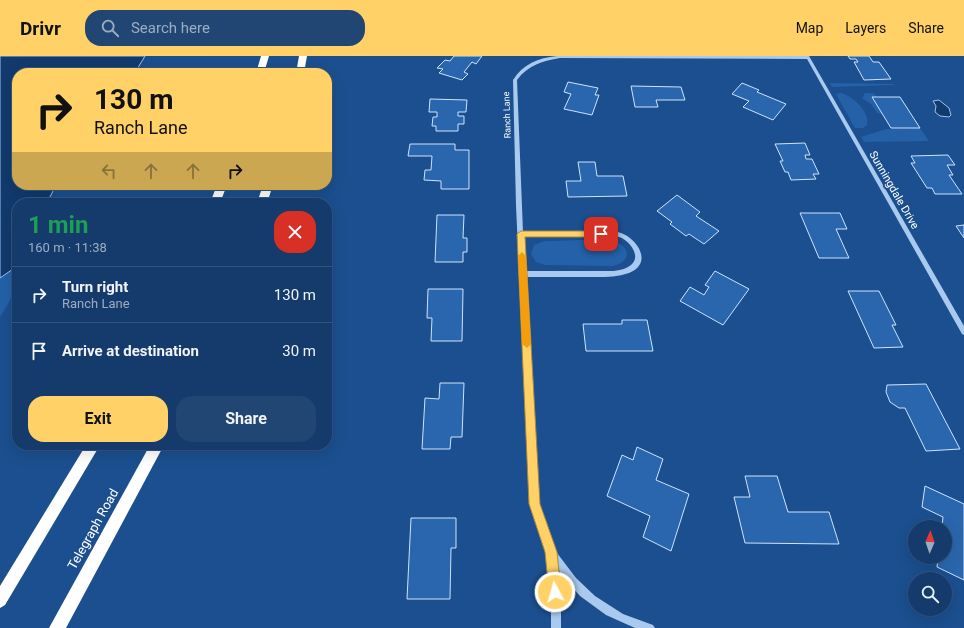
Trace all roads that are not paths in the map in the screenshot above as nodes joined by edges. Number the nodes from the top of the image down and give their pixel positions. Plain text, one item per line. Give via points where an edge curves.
1 (265, 56) edge
2 (303, 56) edge
3 (807, 57) edge
4 (261, 68) edge
5 (301, 68) edge
6 (521, 234) junction
7 (523, 274) junction
8 (964, 332) edge
9 (90, 450) edge
10 (154, 450) edge
11 (551, 552) junction
12 (0, 600) edge
13 (56, 628) edge
14 (556, 628) edge
15 (650, 628) edge

1 - 4 highway
2 - 5 highway
3 - 6 street, Ranch Lane via 560,57 548,58 527,66 515,80 514,88
3 - 8 street, Sunningdale Drive
6 - 7 street, Ranch Lane
6 - 7 street via 622,236 633,243 639,254 634,268 614,274
7 - 11 street, Ranch Lane via 534,504
9 - 12 highway
10 - 13 highway, Telegraph Road
11 - 14 street, Ranch Lane
11 - 15 street via 575,585 597,604

